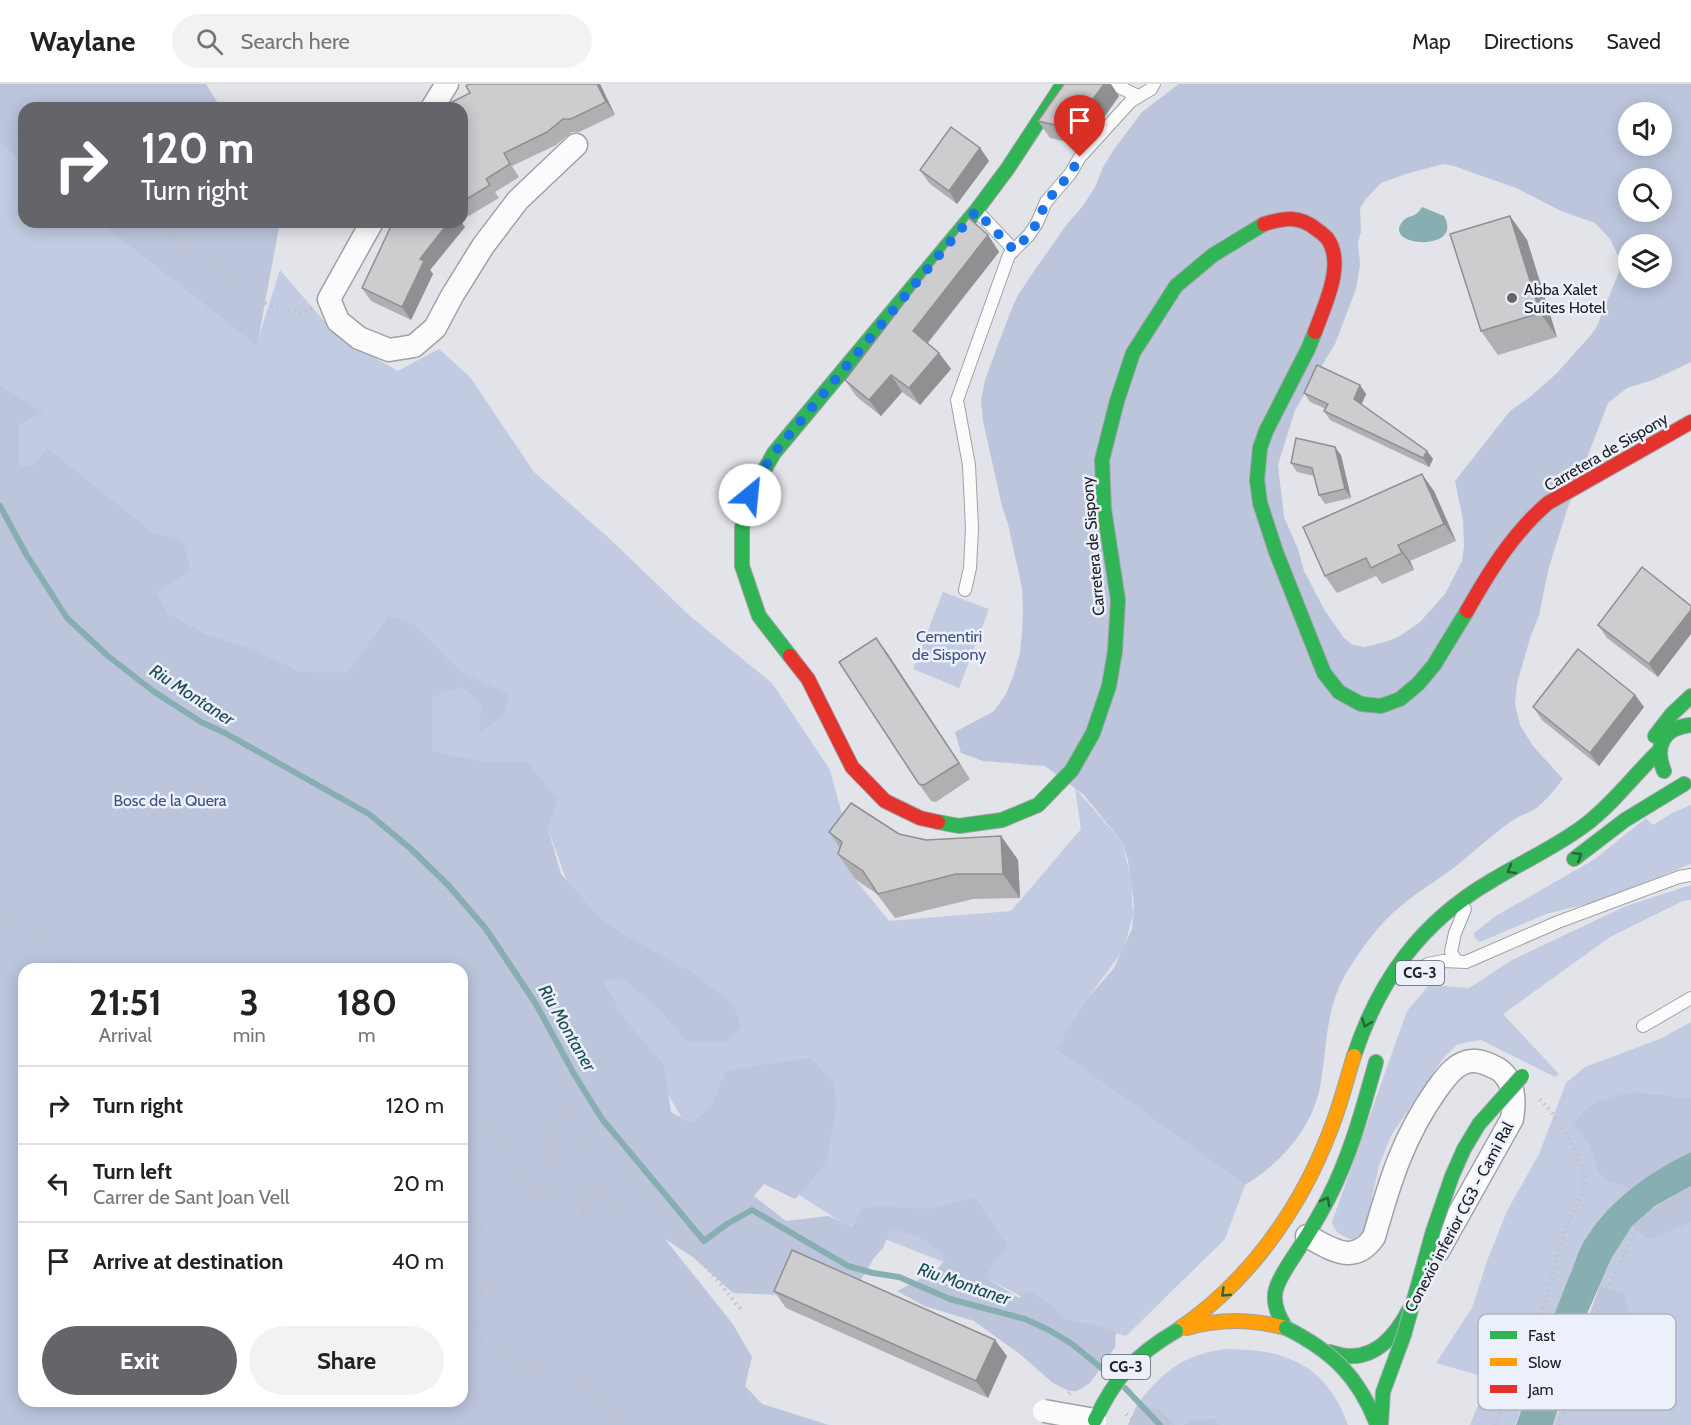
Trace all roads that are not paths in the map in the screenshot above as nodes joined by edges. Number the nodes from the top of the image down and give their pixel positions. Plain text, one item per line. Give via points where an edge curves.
1 (447, 84) edge
2 (1063, 84) edge
3 (1113, 84) edge
4 (1154, 84) edge
5 (1138, 96) junction
6 (436, 102) edge
7 (576, 145) dead end
8 (976, 211) junction
9 (369, 228) edge
10 (1014, 250) junction
11 (1691, 422) edge
12 (965, 591) dead end
13 (1691, 696) edge
14 (1691, 705) edge
15 (1688, 725) edge
16 (1659, 751) junction
17 (1638, 770) junction
18 (1688, 784) edge
19 (1563, 865) dead end
20 (1691, 875) edge
21 (1472, 893) junction
22 (1477, 914) dead end
23 (1455, 933) junction
24 (1456, 961) junction
25 (1428, 964) junction
26 (1406, 992) dead end
27 (1378, 996) junction
28 (1691, 998) edge
29 (1643, 1026) dead end
30 (1380, 1049) dead end
31 (1522, 1076) dead end
32 (1307, 1236) junction
33 (1412, 1306) junction
34 (1286, 1328) junction
35 (1176, 1331) junction
36 (1329, 1352) junction
37 (1044, 1412) dead end
38 (1095, 1422) edge
39 (1366, 1425) edge
40 (1379, 1425) edge

1 - 6 street
2 - 8 main road, Carretera de Sispony
3 - 5 lane
4 - 5 lane
5 - 10 lane via 1080,157 1046,202 1029,235
7 - 9 street via 518,200 483,246 435,328 414,346 389,350 359,338 338,321 328,299
8 - 10 lane
8 - 11 main road, Carretera de Sispony via 774,453 750,495 742,528 742,566 759,616 808,679 852,767 885,801 920,818 959,826 1002,820 1038,805 1072,770 1093,733 1109,686 1115,651 1118,600 1104,509 1102,460 1133,354 1176,286 1213,255 1261,225 1294,218 1307,221 1327,238 1333,254 1330,291 1308,349 1266,431 1257,480 1276,552 1324,673 1333,687 1353,701 1374,706 1403,698 1437,660 1483,583 1538,511
10 - 12 lane via 957,400 970,486 970,568
13 - 17 main road, CG-3 via 1651,741
14 - 15 main road, CG-3
15 - 16 main road, CG-3 via 1667,734
16 - 17 main road, CG-3
16 - 18 main road via 1659,760 1668,776
17 -> 21 main road, CG-3 via 1580,828
19 -> 18 main road via 1659,798
20 - 24 lane via 1558,922 1466,962
21 - 23 lane
21 - 27 main road, CG-3 via 1436,921 1395,969
22 - 23 main road, CG-3
23 - 24 lane via 1451,952
23 - 25 main road, CG-3
24 - 25 lane
25 - 26 main road, CG-3
25 - 27 lane
27 -> 35 main road, CG-3 via 1356,1049 1330,1134 1296,1203 1229,1290
28 - 29 lane
32 -> 30 main road via 1343,1166
31 - 33 main road, bridge via 1479,1124 1464,1149 1443,1201
32 - 34 main road via 1276,1291 1275,1305
32 - 39 street, Conexió inferior CG3 - Cami Ral via 1341,1253 1364,1249 1374,1237 1405,1142 1448,1074 1473,1060 1500,1071 1509,1081 1515,1101 1512,1119 1427,1272 1391,1352
33 - 36 main road, bridge via 1401,1326 1367,1354
33 - 40 main road, bridge via 1383,1392
34 - 35 main road, CG-3 via 1233,1318 1206,1321
34 - 36 main road, CG-3, bridge
35 - 38 main road, CG-3, bridge via 1149,1346 1126,1367 1108,1392
36 - 40 main road, CG-3, bridge via 1360,1387
37 - 38 street, bridge

